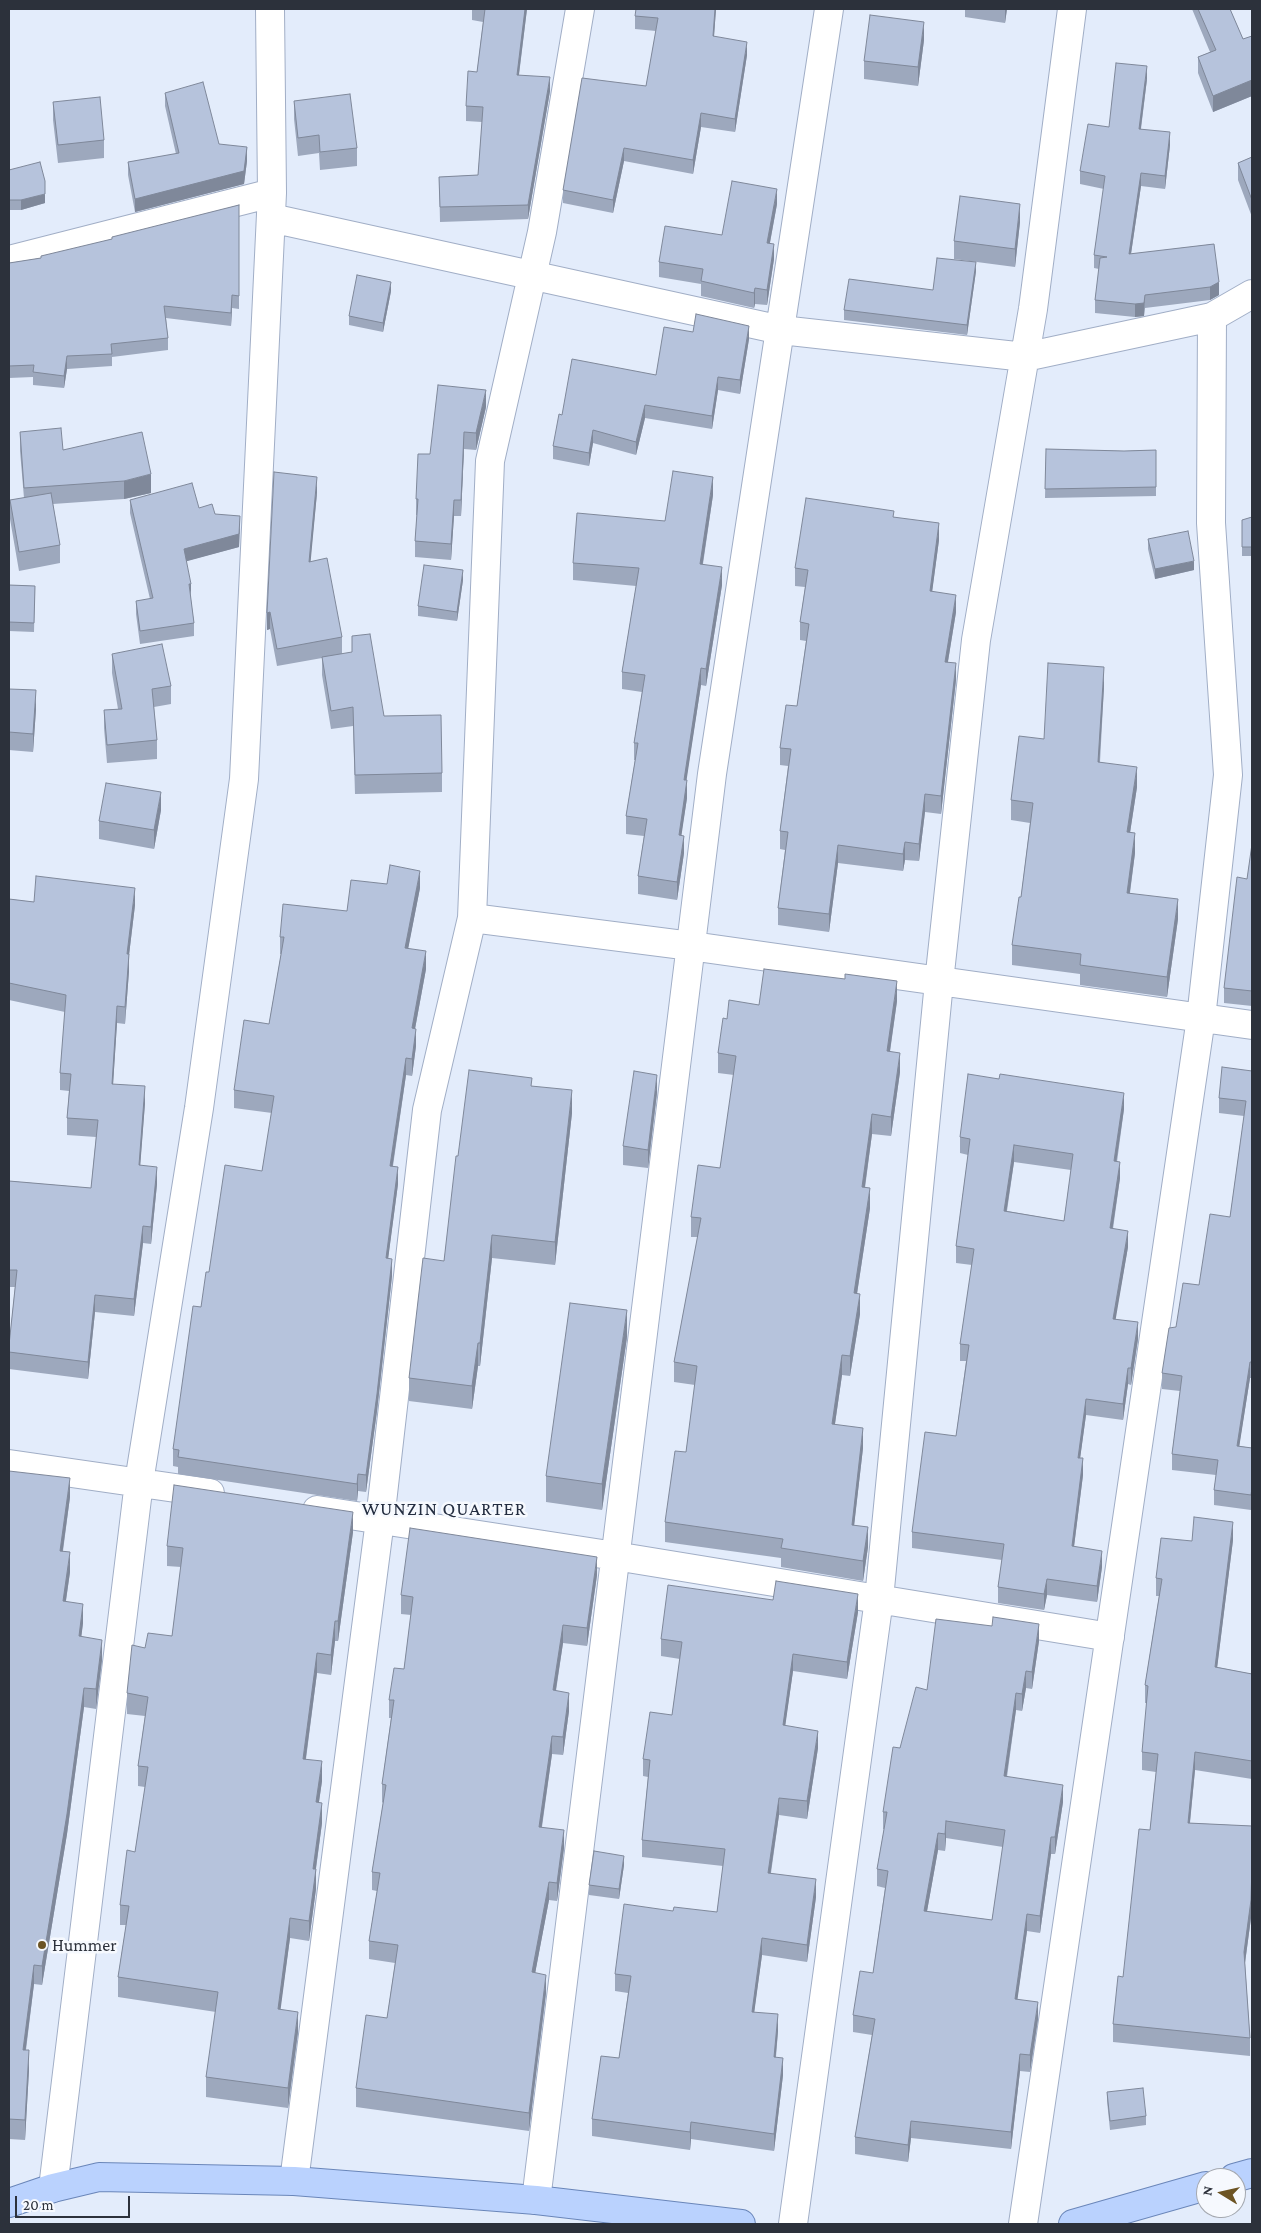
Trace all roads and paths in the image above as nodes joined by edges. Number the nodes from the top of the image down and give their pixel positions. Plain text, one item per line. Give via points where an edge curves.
1 (270, 9) edge
2 (580, 9) edge
3 (829, 9) edge
4 (1072, 9) edge
5 (272, 206) junction
6 (9, 260) edge
7 (533, 274) junction
8 (1252, 294) edge
9 (1212, 317) junction
10 (781, 330) junction
11 (1024, 357) junction
12 (472, 918) junction
13 (691, 946) junction
14 (939, 982) junction
15 (1201, 1018) junction
16 (1252, 1025) edge
17 (9, 1464) edge
18 (139, 1482) junction
19 (236, 1497) edge
20 (294, 1506) edge
21 (380, 1520) junction
22 (615, 1556) junction
23 (880, 1599) junction
24 (1110, 1637) junction
25 (294, 2181) junction
26 (53, 2188) junction
27 (1196, 2189) edge
28 (536, 2200) junction
29 (9, 2203) edge
30 (742, 2224) edge
31 (793, 2224) edge
32 (1023, 2224) edge
33 (1073, 2224) edge

1 - 5 street
2 - 7 street
3 - 10 street
4 - 11 street
5 - 6 street
5 - 7 street
5 - 18 street via 244,779 199,1108
7 - 10 street
7 - 12 street via 490,461
8 - 9 street
9 - 11 street
9 - 15 street via 1211,523 1228,775
10 - 11 street
10 - 13 street via 712,774
11 - 14 street via 976,640
12 - 13 street
12 - 21 street via 427,1110
13 - 14 street
13 - 22 street
14 - 15 street
14 - 23 street
15 - 16 street
15 - 24 street
17 - 18 street
18 - 19 street
18 - 26 street
20 - 21 street
21 - 22 street
21 - 25 street
22 - 23 street
22 - 28 street
23 - 24 street
23 - 31 street
24 - 32 street
25 - 26 main road via 100,2177
25 - 28 main road
26 - 29 main road
27 - 33 main road
28 - 30 main road

